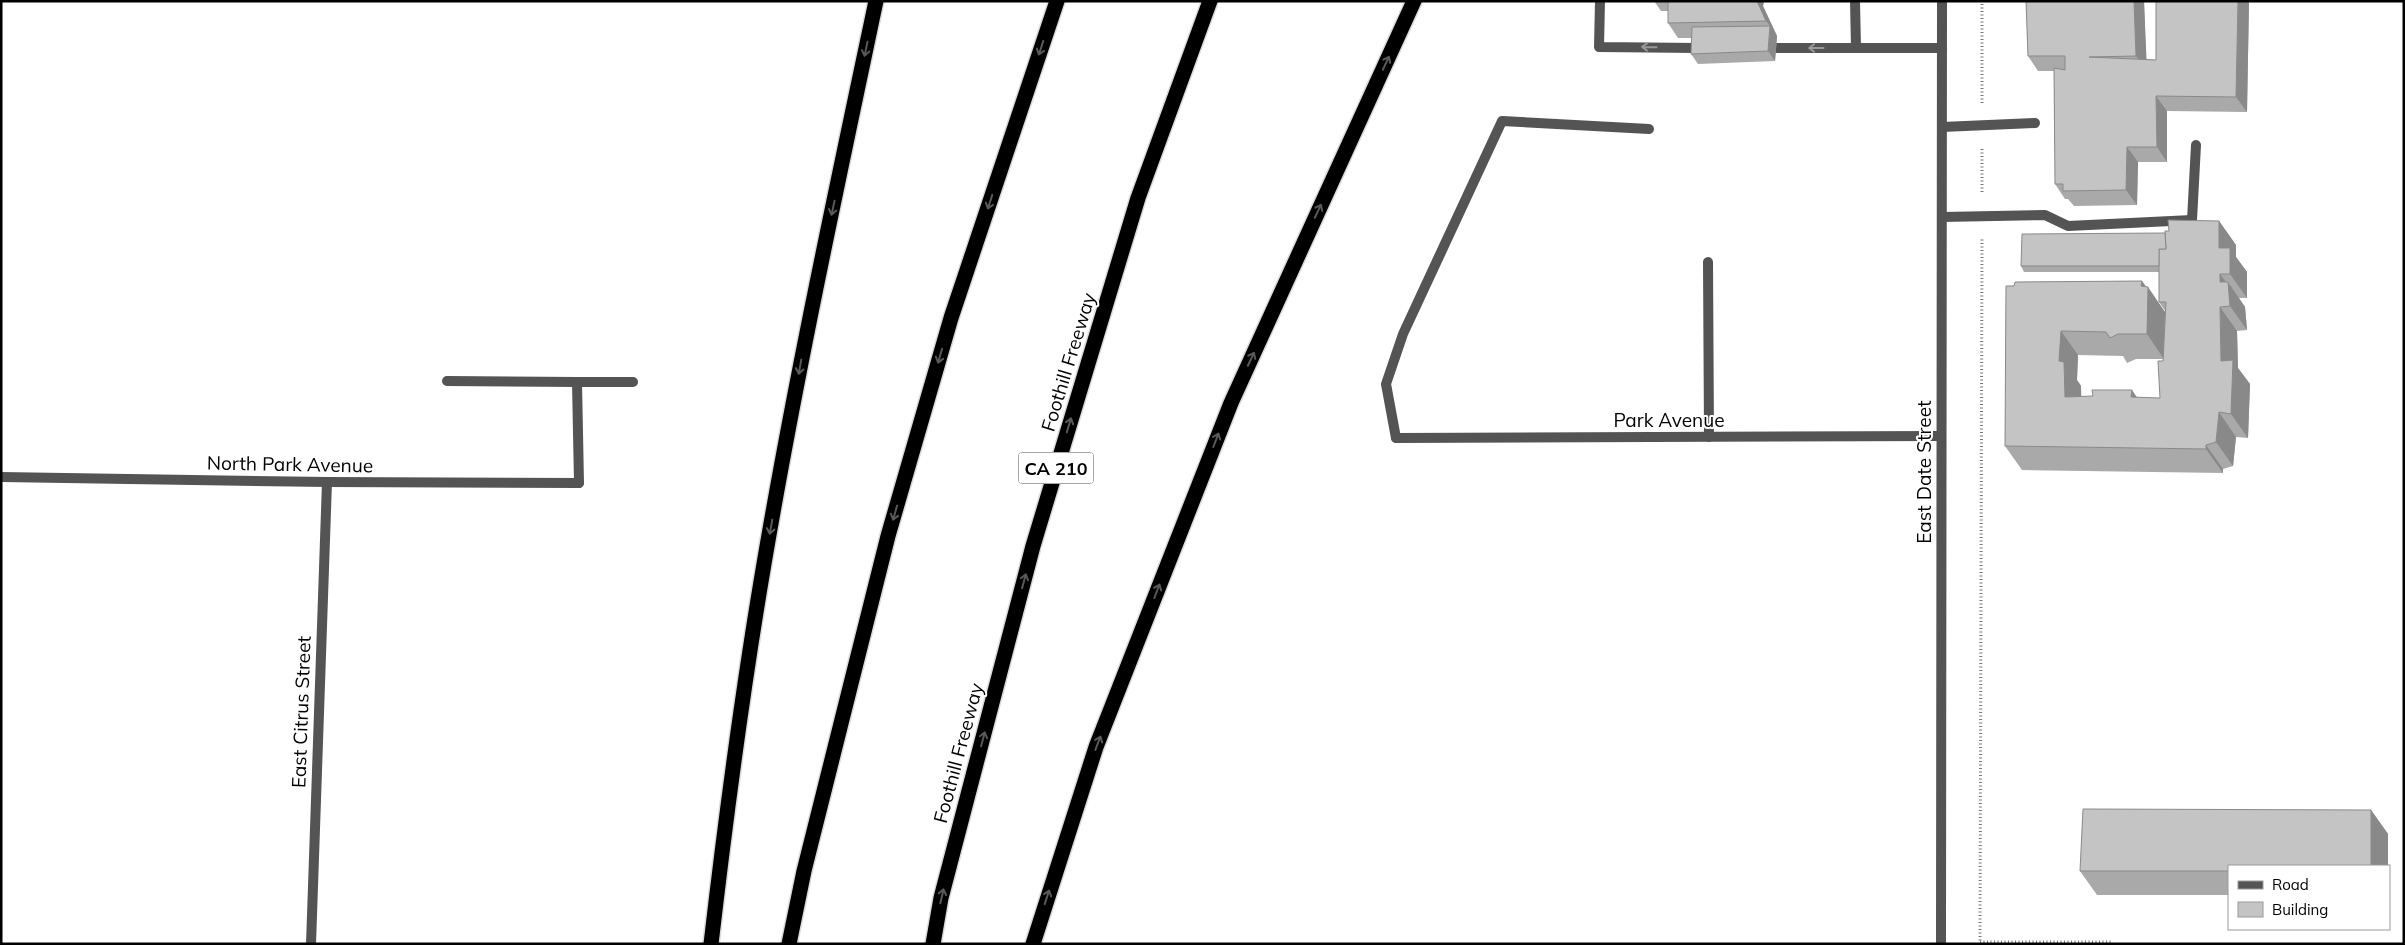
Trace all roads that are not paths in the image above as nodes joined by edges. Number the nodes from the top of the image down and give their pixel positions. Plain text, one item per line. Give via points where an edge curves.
1 (876, 1) edge
2 (1056, 1) edge
3 (1210, 1) edge
4 (1414, 1) edge
5 (1600, 1) edge
6 (1855, 1) edge
7 (1942, 1) edge
8 (1697, 48) edge
9 (1776, 48) dead end
10 (1856, 48) junction
11 (1942, 48) junction
12 (2035, 123) dead end
13 (1942, 127) junction
14 (1649, 129) dead end
15 (2196, 145) dead end
16 (1942, 217) junction
17 (1708, 262) dead end
18 (447, 381) dead end
19 (577, 382) junction
20 (633, 382) dead end
21 (1941, 436) junction
22 (1709, 437) junction
23 (1, 476) edge
24 (327, 482) junction
25 (311, 944) edge
26 (711, 944) edge
27 (790, 944) edge
28 (933, 944) edge
29 (1033, 944) edge
30 (1941, 944) edge

1 -> 26 highway via 805,342 767,549 731,776
2 -> 27 highway via 951,318 888,536 804,871
28 -> 3 highway, Foothill Freeway / CA 210 via 941,898 1033,546 1138,198
29 -> 4 highway via 1096,747 1227,412
8 -> 5 street via 1599,47
6 - 10 street
7 - 11 street, East Date Street
10 -> 9 street
10 - 11 street
11 - 13 street, East Date Street
12 - 13 street
13 - 16 street, East Date Street
14 - 22 street, Park Avenue via 1502,121 1403,334 1386,384 1396,438
15 - 16 street via 2192,220 2068,226 2045,215
16 - 21 street, East Date Street
17 - 22 street
18 - 19 street
19 - 20 street
19 - 24 street, North Park Avenue via 579,483
21 - 22 street, Park Avenue
21 - 30 street, East Date Street
23 - 24 street, North Park Avenue
24 - 25 street, East Citrus Street

